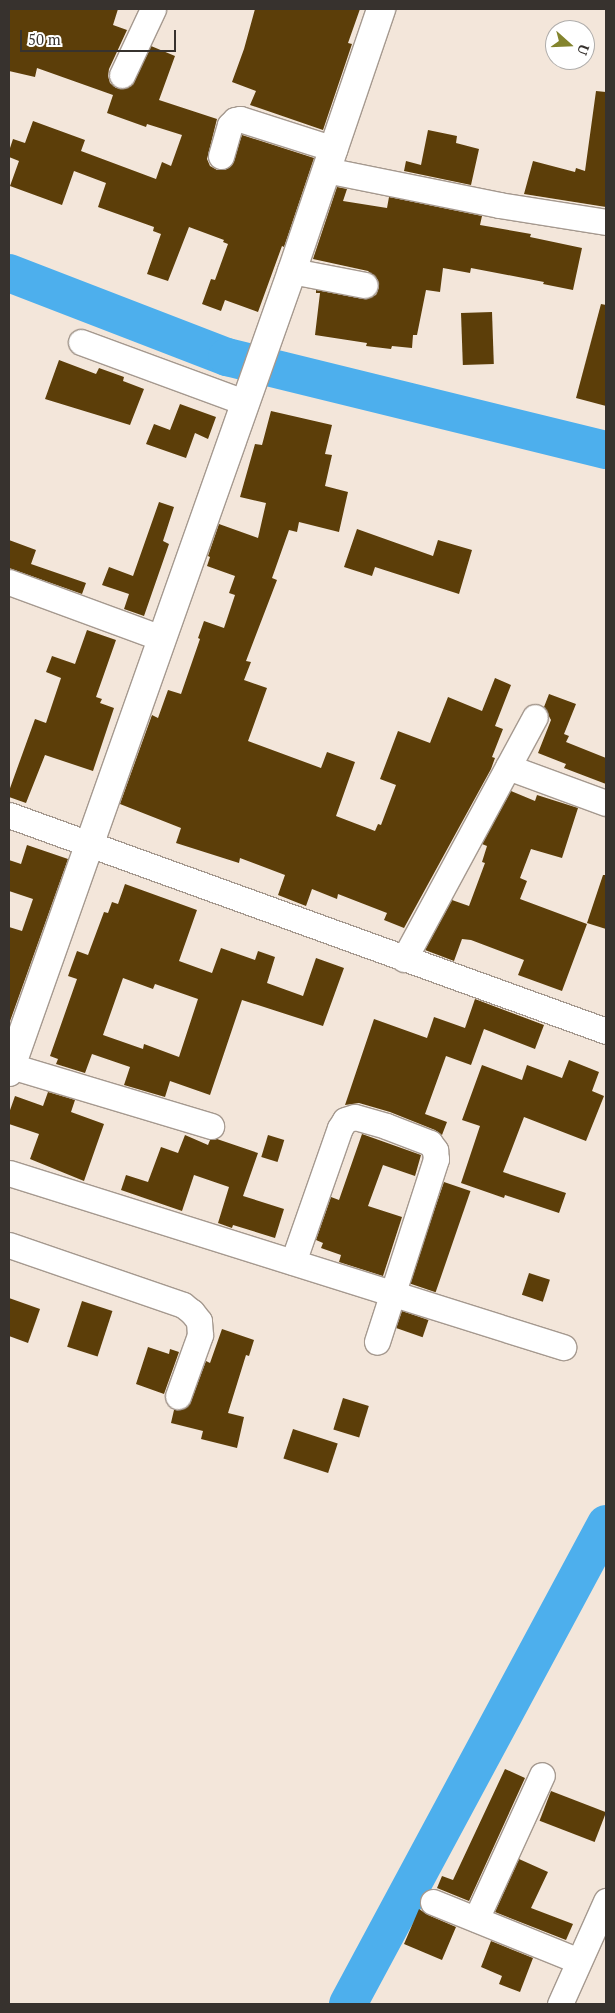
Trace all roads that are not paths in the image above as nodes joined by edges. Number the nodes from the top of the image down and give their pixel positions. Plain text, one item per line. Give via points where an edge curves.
1 (153, 9) edge
2 (381, 9) edge
3 (122, 75) dead end
4 (220, 156) dead end
5 (330, 160) junction
6 (606, 222) edge
7 (292, 271) junction
8 (365, 285) dead end
9 (81, 342) dead end
10 (246, 398) junction
11 (9, 582) edge
12 (161, 638) junction
13 (535, 717) dead end
14 (508, 767) junction
15 (606, 803) edge
16 (9, 815) edge
17 (88, 842) junction
18 (404, 959) junction
19 (17, 1024) edge
20 (606, 1031) edge
21 (10, 1069) edge
22 (211, 1126) dead end
23 (9, 1173) edge
24 (9, 1245) edge
25 (293, 1262) junction
26 (394, 1293) junction
27 (377, 1342) dead end
28 (563, 1347) dead end
29 (178, 1396) dead end
30 (542, 1775) dead end
31 (606, 1901) edge
32 (433, 1902) dead end
33 (476, 1919) junction
34 (579, 1961) junction
35 (560, 2004) edge

1 - 3 street
2 - 5 street
4 - 5 street via 230,125 240,119
5 - 6 street via 499,205
5 - 7 street
7 - 8 street
7 - 10 street
9 - 10 street
10 - 12 street
11 - 12 street
12 - 17 street
13 - 14 street
14 - 15 street
14 - 18 street
16 - 17 street
17 - 18 street
17 - 19 street
18 - 20 street
19 - 21 street
21 - 22 street
23 - 25 street
24 - 29 street via 182,1305 192,1312 199,1322 200,1335
25 - 26 street
25 - 26 street via 345,1120 355,1117 386,1126 430,1143 436,1159
26 - 27 street
26 - 28 street
30 - 33 street
31 - 34 street
32 - 33 street
33 - 34 street
34 - 35 street

